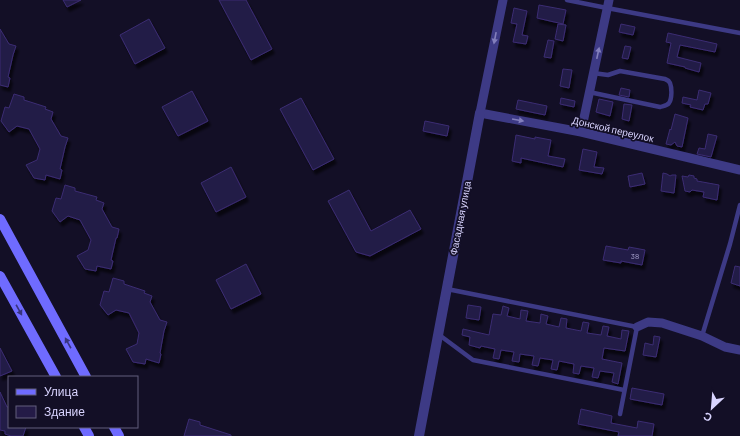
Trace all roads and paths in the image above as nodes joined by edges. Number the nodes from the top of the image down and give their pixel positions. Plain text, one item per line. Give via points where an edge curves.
1 (503, 0) edge
2 (567, 0) edge
3 (608, 4) edge
4 (740, 33) edge
5 (593, 73) junction
6 (589, 92) junction
7 (480, 113) junction
8 (581, 132) junction
9 (740, 170) edge
10 (740, 205) edge
11 (0, 219) edge
12 (0, 276) edge
13 (446, 289) junction
14 (637, 327) junction
15 (438, 334) junction
16 (702, 336) junction
17 (740, 350) edge
18 (55, 376) edge
19 (85, 376) edge
20 (624, 390) junction
21 (620, 414) dead end
22 (419, 436) edge

1 -> 7 street, Фасадная улица
2 - 3 lane
3 - 4 lane
5 -> 3 street
5 - 6 street
5 - 6 lane via 608,75 620,71 665,79 670,82 671,87 669,103 660,107
6 - 8 street
7 -> 8 street, Донской переулок
7 - 13 street, Фасадная улица
8 - 9 street, Донской переулок
10 - 16 lane
19 -> 11 main road
12 -> 18 main road
13 - 14 lane
13 - 15 street, Фасадная улица
14 - 16 street via 648,322 662,323
14 - 20 lane
15 - 20 lane via 473,360
15 - 22 street, Фасадная улица
16 - 17 street via 725,347
20 - 21 lane

